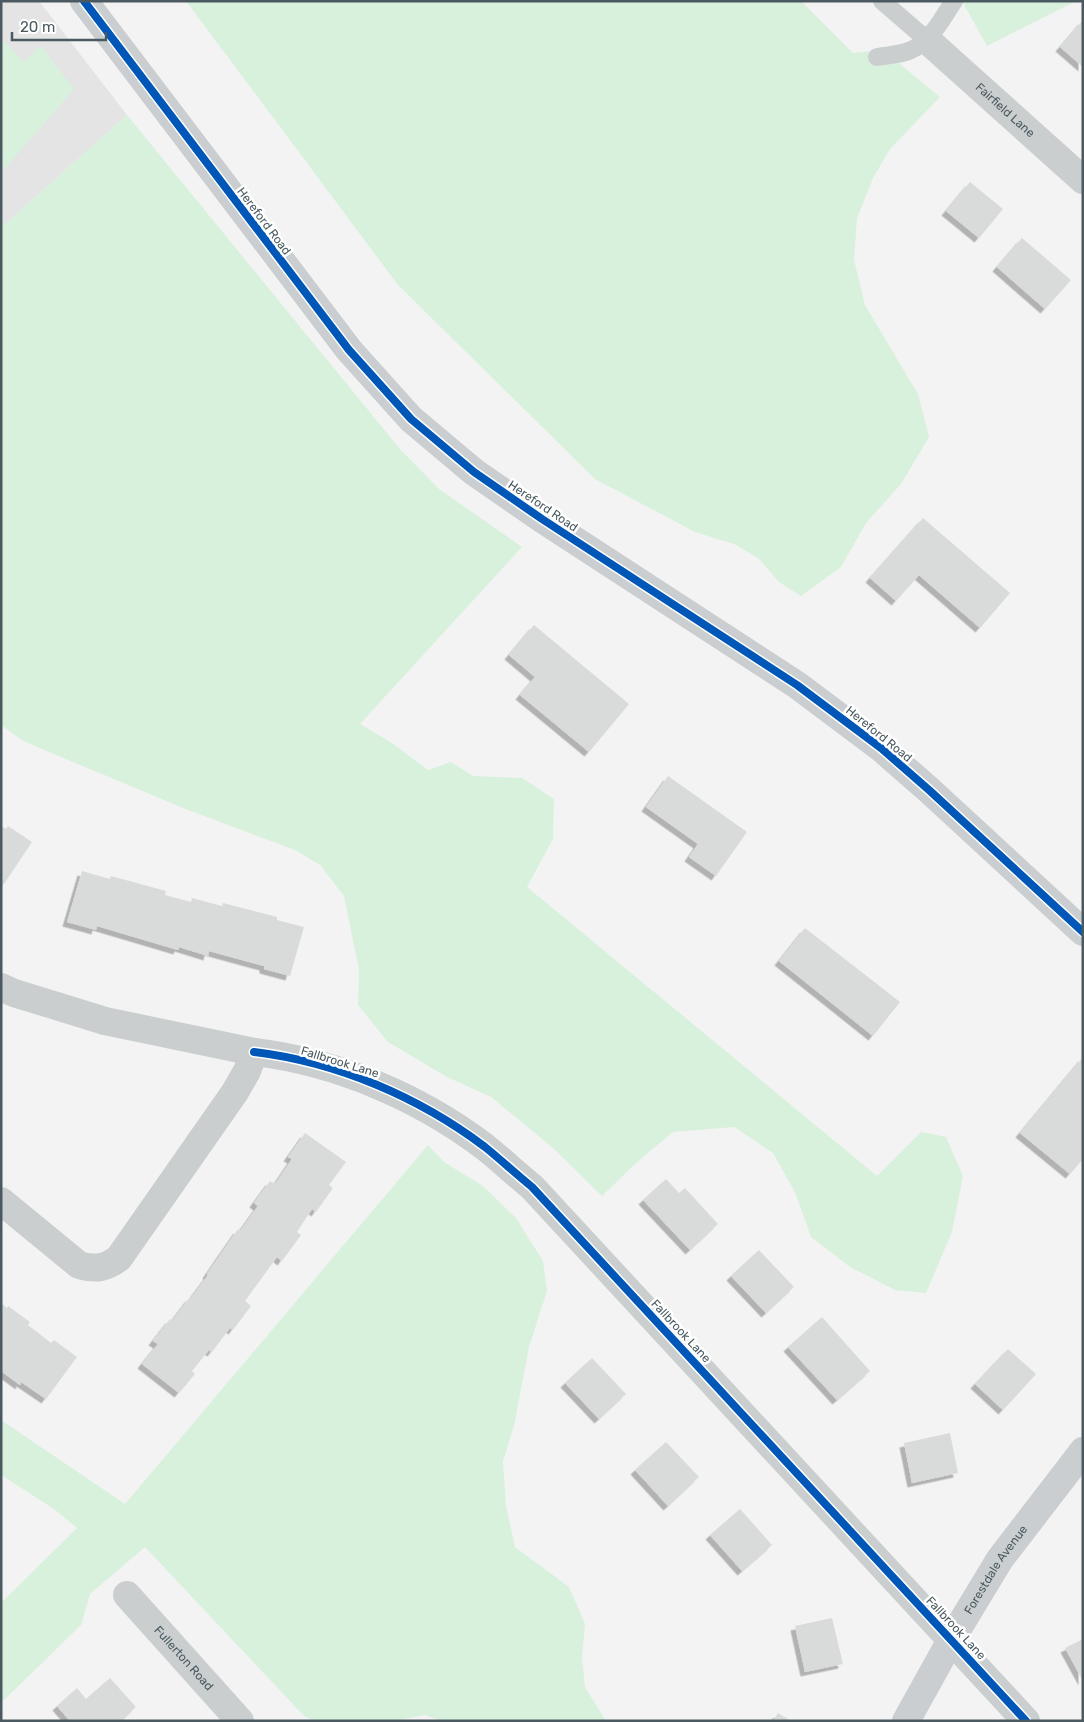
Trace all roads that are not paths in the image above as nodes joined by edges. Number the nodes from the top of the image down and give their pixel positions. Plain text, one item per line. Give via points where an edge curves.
1 (84, 1) edge
2 (882, 1) edge
3 (954, 1) edge
4 (927, 40) junction
5 (877, 57) dead end
6 (1083, 180) edge
7 (1083, 932) edge
8 (1, 987) edge
9 (254, 1052) junction
10 (1, 1201) edge
11 (1083, 1451) edge
12 (127, 1596) dead end
13 (951, 1640) junction
14 (236, 1719) edge
15 (906, 1721) edge
16 (1026, 1721) edge

1 - 7 street, Hereford Road via 348,350 411,419 474,472 797,685 881,748
2 - 4 lane
3 - 4 lane
4 - 5 lane via 912,50
4 - 6 street, Fairfield Lane
8 - 9 street, Fallbrook Lane via 105,1021
9 - 10 street via 235,1092 119,1258 112,1263 94,1268 79,1264
9 - 13 street, Fallbrook Lane via 322,1066 380,1086 434,1114 485,1147 532,1187
11 - 13 street, Forestdale Avenue via 1000,1559
12 - 14 street, Fullerton Road
13 - 15 street, Forestdale Avenue
13 - 16 street, Fallbrook Lane

